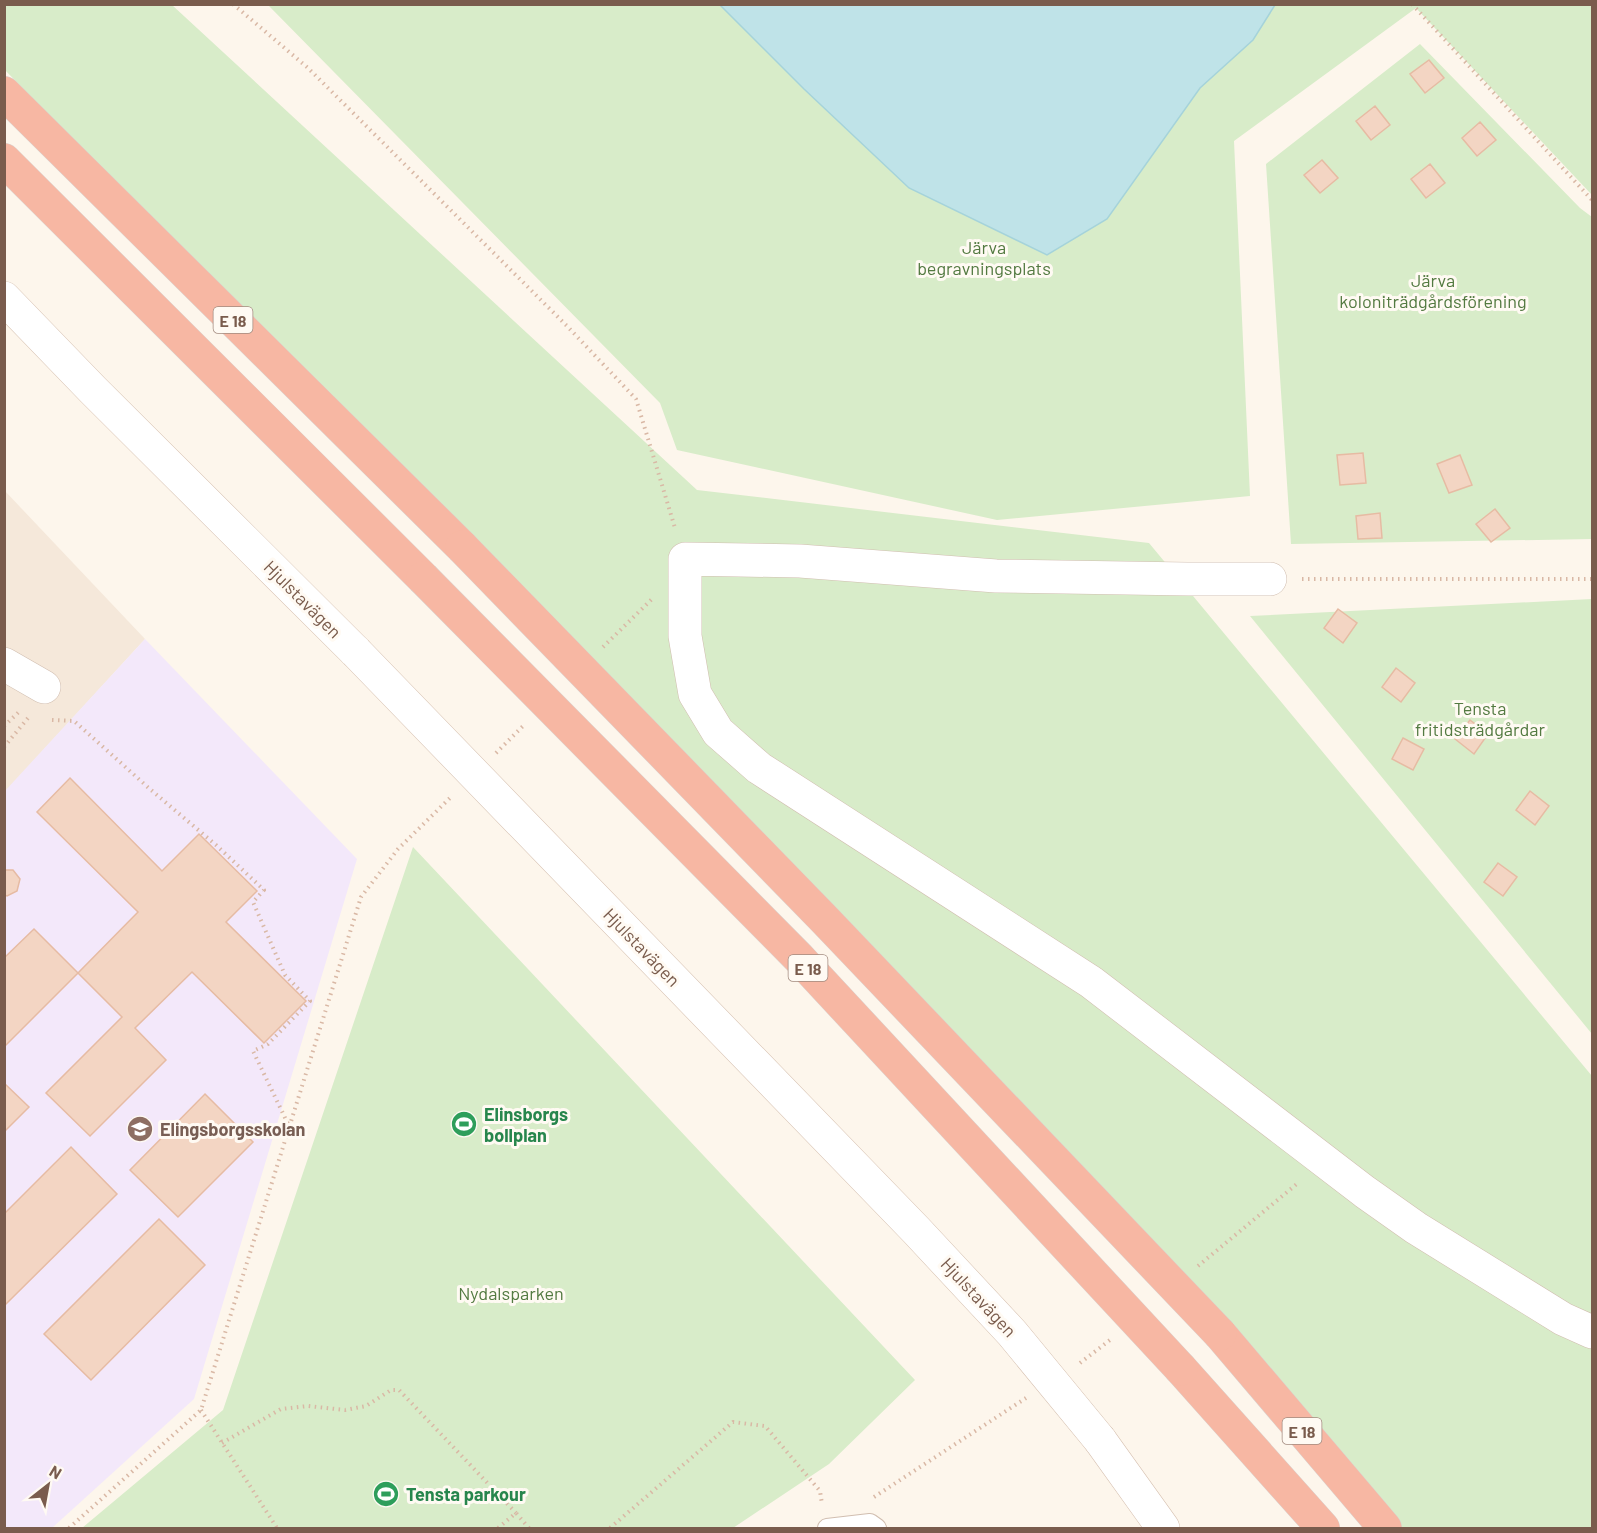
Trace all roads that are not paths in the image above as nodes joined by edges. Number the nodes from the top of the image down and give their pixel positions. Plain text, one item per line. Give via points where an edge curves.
1 (4, 93) edge
2 (4, 160) edge
3 (4, 298) edge
4 (4, 326) edge
5 (93, 390) junction
6 (1270, 579) road end
7 (4, 664) edge
8 (45, 687) dead end
9 (1593, 1332) edge
10 (827, 1528) edge
11 (877, 1528) edge
12 (1163, 1528) edge
13 (1323, 1528) edge
14 (1385, 1528) edge

1 - 14 highway, E 18, bridge via 462,547 833,929 1220,1334
2 - 13 highway, E 18, bridge via 799,958 1181,1369
3 - 5 street, Hjulstavägen
4 - 5 street, Hjulstavägen
5 - 12 street, Hjulstavägen, bridge via 356,652 916,1230 1012,1333 1100,1440
6 - 9 street via 996,576 800,561 685,560 685,636 695,694 718,732 759,768 1091,982 1416,1228 1563,1319
7 - 8 street
10 - 11 lane via 870,1523

